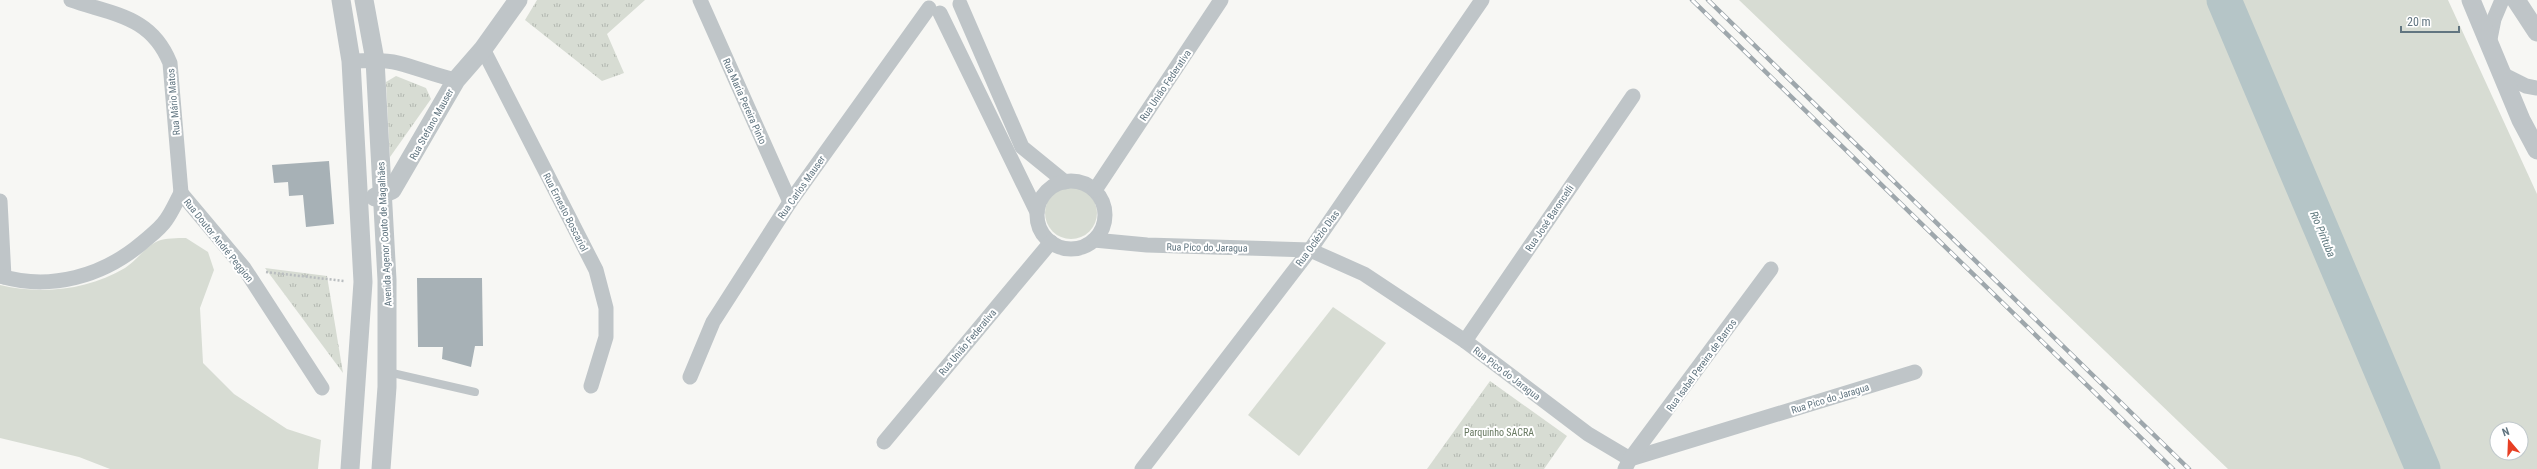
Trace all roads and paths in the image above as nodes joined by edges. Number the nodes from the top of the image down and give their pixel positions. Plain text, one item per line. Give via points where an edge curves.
1 (71, 0) edge
2 (341, 0) edge
3 (364, 0) edge
4 (518, 0) edge
5 (700, 0) edge
6 (1221, 0) edge
7 (1482, 0) edge
8 (2471, 0) edge
9 (2502, 0) edge
10 (2516, 0) edge
11 (961, 2) edge
12 (931, 7) edge
13 (2537, 32) edge
14 (2489, 44) junction
15 (483, 48) junction
16 (375, 60) junction
17 (351, 61) junction
18 (2504, 75) junction
19 (456, 80) junction
20 (2537, 88) edge
21 (1633, 96) dead end
22 (2537, 150) edge
23 (406, 169) junction
24 (1065, 182) junction
25 (1095, 190) junction
26 (181, 193) junction
27 (383, 195) junction
28 (360, 200) junction
29 (0, 201) edge
30 (790, 202) junction
31 (1037, 212) junction
32 (385, 227) junction
33 (1094, 240) junction
34 (1051, 242) junction
35 (1310, 250) junction
36 (244, 268) junction
37 (1771, 269) dead end
38 (2, 277) edge
39 (363, 282) junction
40 (1465, 341) junction
41 (1915, 372) dead end
42 (690, 377) dead end
43 (388, 380) junction
44 (590, 386) dead end
45 (322, 388) dead end
46 (475, 392) dead end
47 (884, 442) dead end
48 (1628, 464) edge
49 (350, 469) edge
50 (381, 469) edge
51 (1142, 469) edge

1 - 26 street, Rua Mário Matos via 140,24 163,45 170,63
2 - 17 street
3 - 16 street, Avenida Agenor Couto de Magalhães
4 - 15 street, Rua Stefano Mauser
5 - 30 street, Rua Maria Pereira Pinto
6 - 25 street, Rua União Federativa
7 - 35 street, Rua Oclézio Dias
8 - 14 street
9 - 14 street via 2494,18
10 - 13 street
11 - 12 street via 954,9
11 - 24 street via 1022,147
12 - 30 street, Rua Carlos Mauser
12 - 31 street
14 - 18 street
15 - 19 street, Rua Stefano Mauser
15 - 44 street, Rua Ernesto Boscariol via 596,270 606,308 606,337
16 - 17 street, Rua Stefano Mauser
16 - 19 street, Rua Stefano Mauser via 398,63 430,75
16 - 27 street, Avenida Agenor Couto de Magalhães
17 - 28 street
18 - 20 street via 2526,86
18 - 22 street via 2521,120
19 - 23 street, Rua Stefano Mauser
21 - 40 street, Rua José Baroncelli
23 - 27 street, Rua Stefano Mauser via 392,190
23 - 32 street, Rua Stefano Mauser via 396,206
24 - 25 street via 1086,184
24 - 31 street via 1046,192
25 - 33 street via 1105,210 1101,231
26 - 36 street, Rua Doutor André Peggion
26 - 38 street, Rua Doutor André Peggion via 166,220 152,234 120,260 96,272 72,280 40,281
27 - 28 street
27 - 32 street, Avenida Agenor Couto de Magalhães
28 - 39 street
29 - 38 street
30 - 42 street, Rua Carlos Mauser via 713,322
31 - 34 street via 1038,224
32 - 43 street, Avenida Agenor Couto de Magalhães
33 - 34 street via 1073,249
33 - 35 street, Rua Pico do Jaragua via 1147,245
34 - 47 street, Rua União Federativa
35 - 40 street, Rua Pico do Jaragua via 1364,274
35 - 51 street, Rua Oclézio Dias
36 - 39 path
36 - 45 street, Rua Doutor André Peggion
37 - 48 street, Rua Isabel Pereira de Barros
39 - 49 street
40 - 48 street, Rua Pico do Jaragua
41 - 48 street, Rua Pico do Jaragua
43 - 46 lane
43 - 50 street, Avenida Agenor Couto de Magalhães

